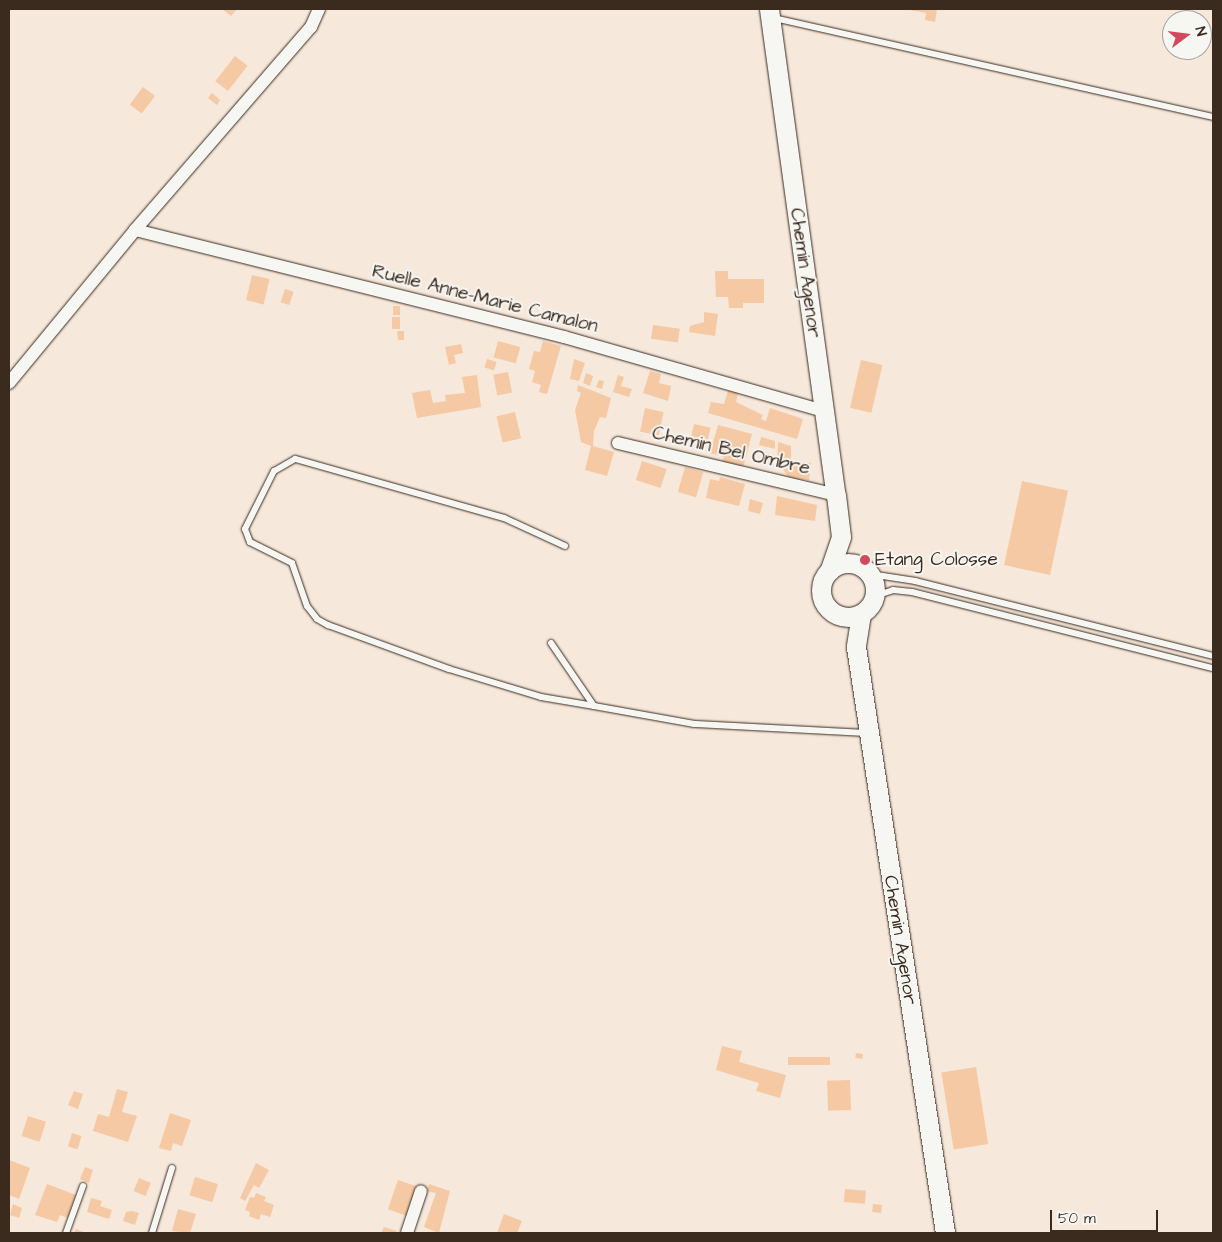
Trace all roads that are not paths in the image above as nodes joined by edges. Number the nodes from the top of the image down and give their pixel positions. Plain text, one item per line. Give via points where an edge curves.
1 (319, 9) edge
2 (770, 13) edge
3 (1213, 118) edge
4 (135, 230) junction
5 (9, 383) edge
6 (824, 411) junction
7 (618, 443) dead end
8 (836, 495) junction
9 (841, 537) junction
10 (566, 546) dead end
11 (864, 569) junction
12 (829, 571) junction
13 (875, 596) junction
14 (861, 614) junction
15 (839, 616) junction
16 (551, 643) dead end
17 (856, 647) junction
18 (1213, 656) edge
19 (1213, 668) edge
20 (594, 706) junction
21 (869, 733) junction
22 (172, 1168) dead end
23 (83, 1186) dead end
24 (421, 1191) dead end
25 (66, 1233) edge
26 (152, 1233) edge
27 (407, 1233) edge
28 (944, 1233) edge

1 - 4 street via 311,27
2 - 3 lane
2 - 6 main road, Chemin Agenor
4 - 5 street
4 - 6 street, Ruelle Anne-Marie Camalon via 564,338
6 - 8 main road, Chemin Agenor
7 - 8 street, Chemin Bel Ombre
8 - 9 main road, Chemin Agenor
9 - 11 main road, Chemin Agenor
9 - 12 main road, Chemin Agenor
10 - 20 lane via 504,518 295,459 274,471 245,529 250,542 292,563 308,606 317,619 328,625 449,669 532,694
11 - 12 main road via 842,563
11 - 13 main road, Chemin Agenor
11 - 18 lane
12 - 15 main road, Chemin Agenor via 822,584 823,600
13 - 14 main road, Chemin Agenor
13 - 19 lane via 893,590 912,592
14 - 15 main road
14 - 17 main road, Chemin Agenor
15 - 17 main road, Chemin Agenor
16 - 20 lane
17 - 21 main road, Chemin Agenor
20 - 21 lane via 694,724
21 - 28 main road, Chemin Agenor
22 - 26 lane
23 - 25 lane
24 - 27 street

